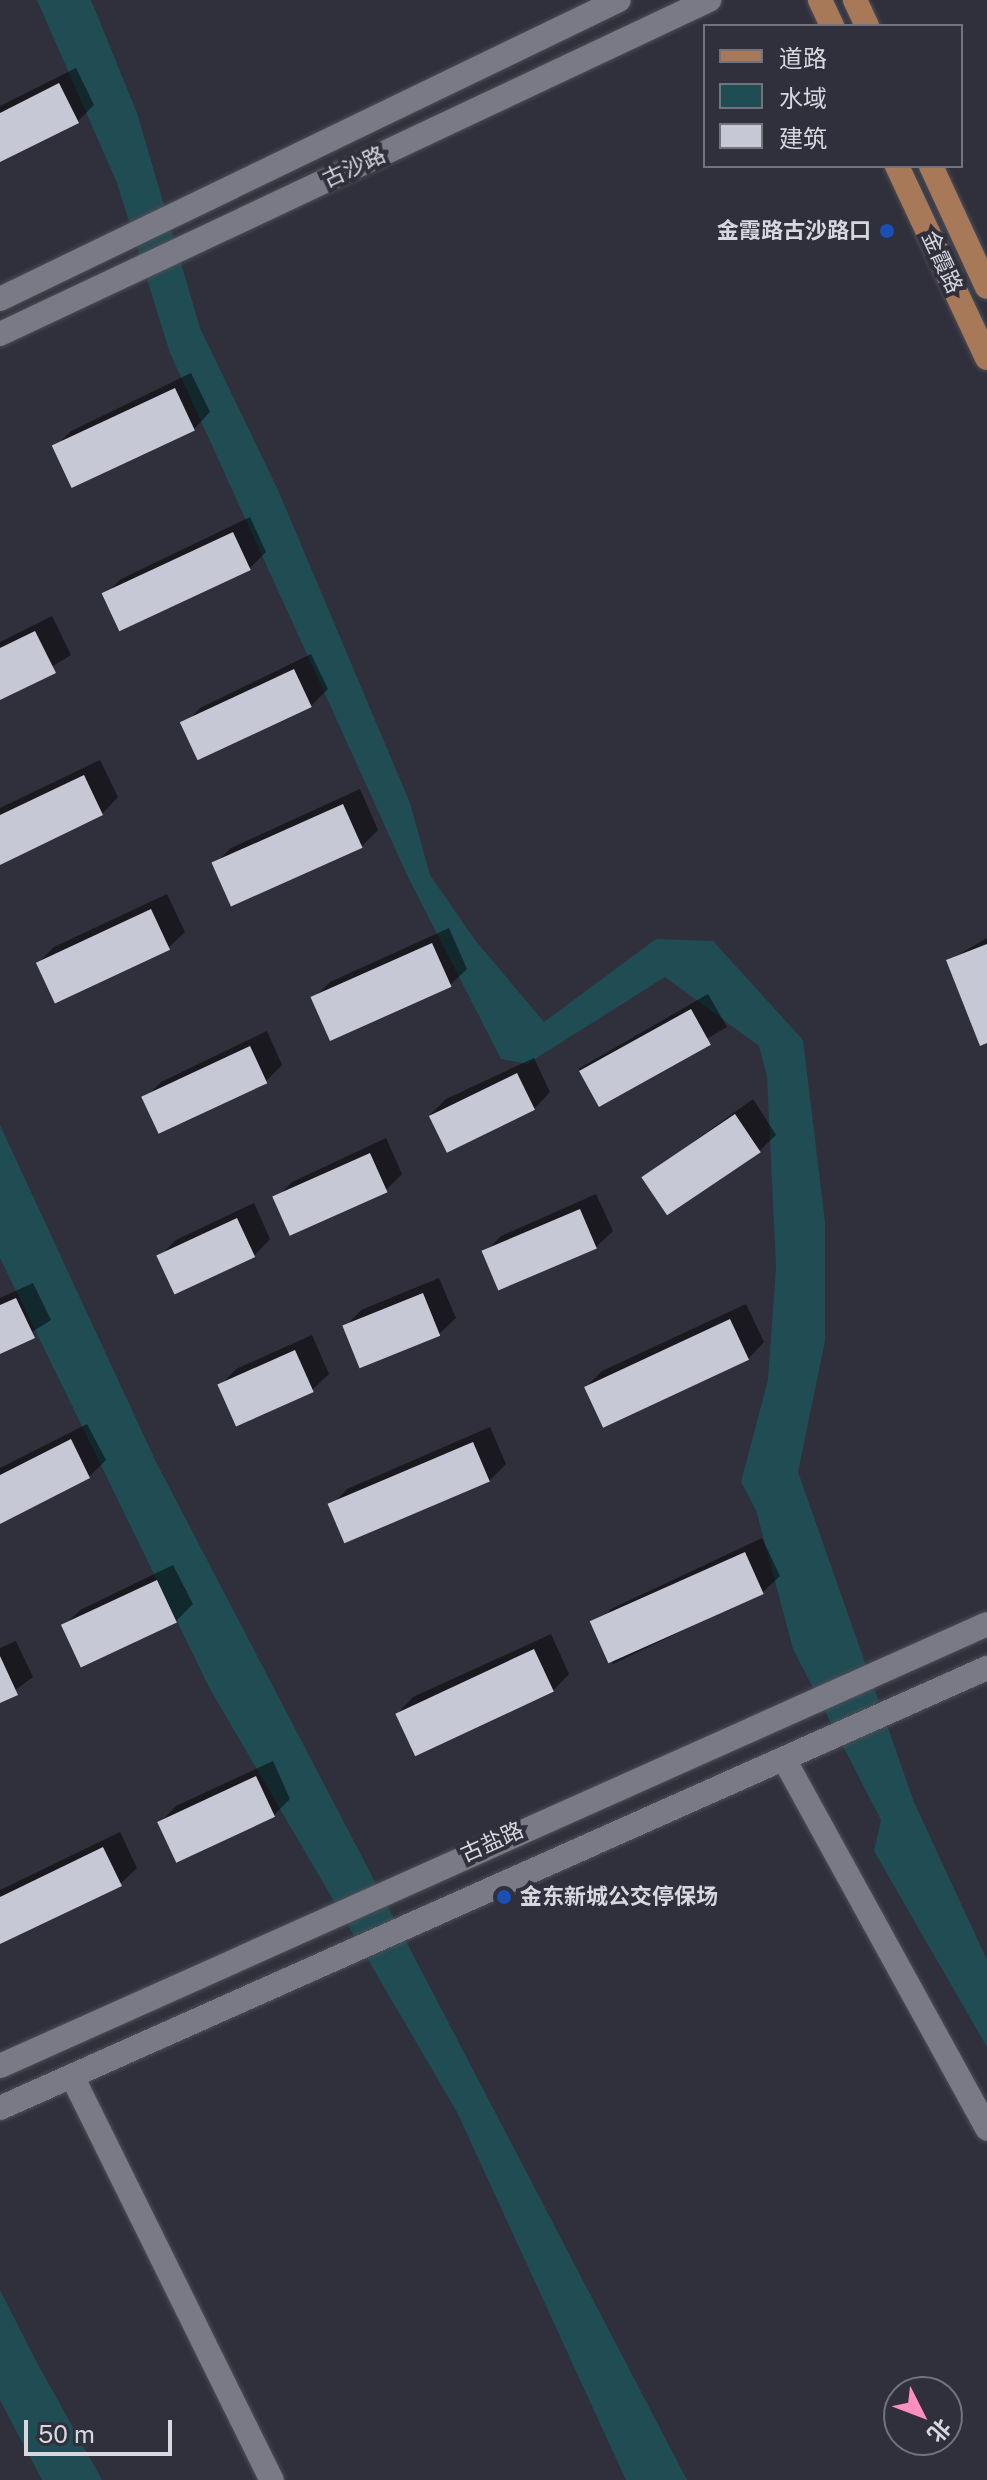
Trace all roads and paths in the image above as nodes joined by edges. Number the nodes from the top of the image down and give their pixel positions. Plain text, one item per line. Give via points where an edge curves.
1 (619, 0) edge
2 (709, 0) edge
3 (820, 0) edge
4 (855, 0) edge
5 (831, 24) edge
6 (866, 24) edge
7 (898, 168) edge
8 (932, 168) edge
9 (987, 287) edge
10 (0, 299) edge
11 (0, 334) edge
12 (987, 358) edge
13 (987, 1624) edge
14 (987, 1668) edge
15 (784, 1759) junction
16 (0, 2066) edge
17 (72, 2076) junction
18 (0, 2108) edge
19 (987, 2129) edge
20 (272, 2480) edge

1 - 10 street, 古沙路
2 - 11 street, 古沙路
3 - 5 main road
4 - 6 main road
7 - 12 main road, 金霞路
8 - 9 main road, 金霞路
13 - 16 street, 古盐路 via 400,1882
14 - 15 street, 古盐路
15 - 17 street, 古盐路
15 - 19 street
17 - 18 street, 古盐路
17 - 20 street

